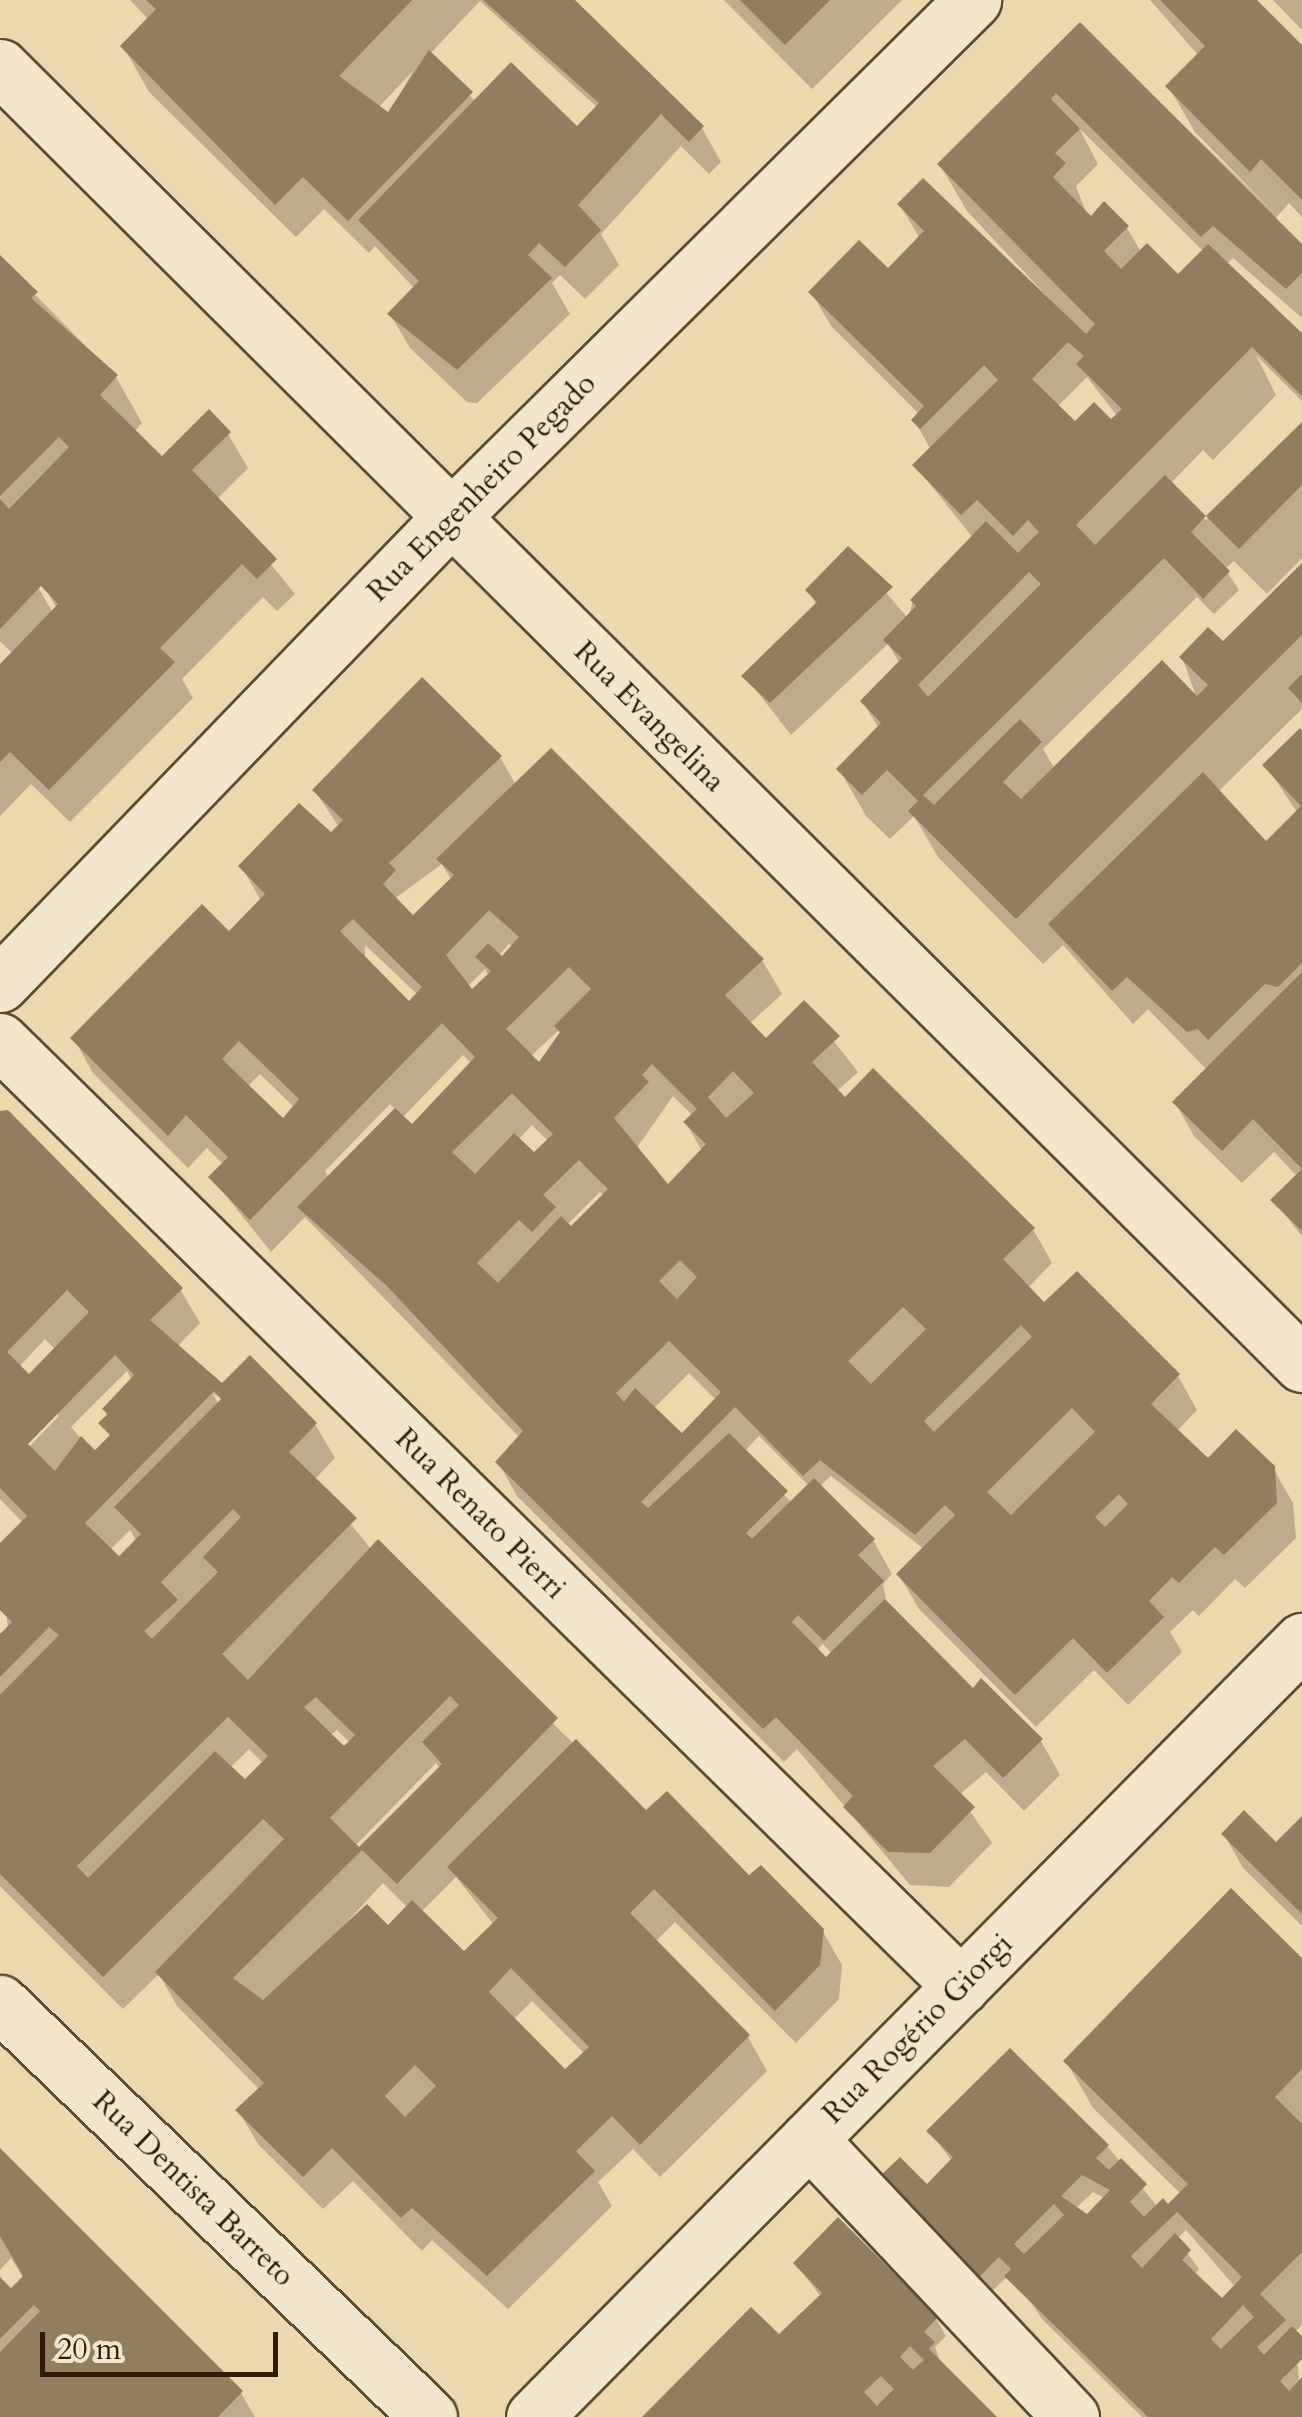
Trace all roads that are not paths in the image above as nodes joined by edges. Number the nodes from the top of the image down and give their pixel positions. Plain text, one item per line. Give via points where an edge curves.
1 (973, 0) edge
2 (0, 67) edge
3 (449, 519) junction
4 (0, 984) edge
5 (0, 1041) edge
6 (1302, 1364) edge
7 (1302, 1642) edge
8 (960, 1986) junction
9 (0, 2002) edge
10 (809, 2139) junction
11 (430, 2417) edge
12 (534, 2417) edge
13 (1070, 2417) edge

1 - 3 street, Rua Engenheiro Pegado
2 - 3 street, Rua Evangelina
3 - 4 street, Rua Engenheiro Pegado
3 - 6 street, Rua Evangelina
5 - 8 street, Rua Renato Pierri
7 - 8 street, Rua Rogério Giorgi
8 - 10 street, Rua Rogério Giorgi
9 - 11 street, Rua Dentista Barreto
10 - 12 street, Rua Rogério Giorgi
10 - 13 street

